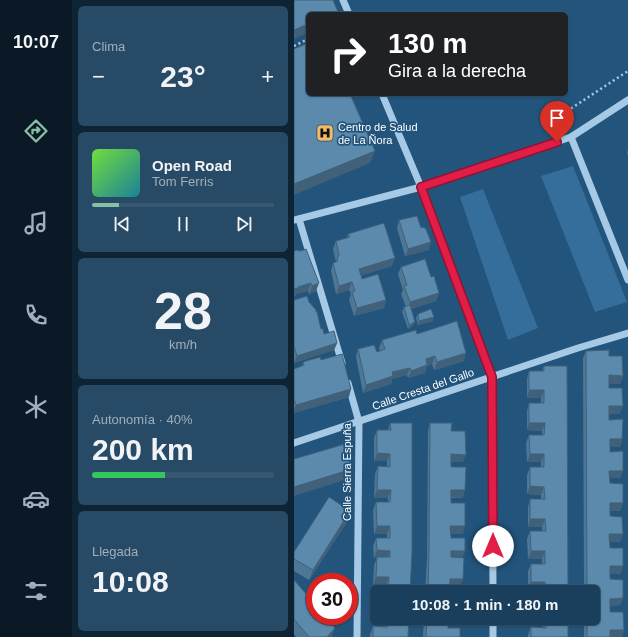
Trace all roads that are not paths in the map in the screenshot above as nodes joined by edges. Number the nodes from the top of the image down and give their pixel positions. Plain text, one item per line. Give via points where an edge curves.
1 (343, 0) edge
2 (348, 12) edge
3 (383, 96) edge
4 (628, 100) edge
5 (571, 137) junction
6 (421, 187) junction
7 (296, 219) edge
8 (628, 280) edge
9 (628, 333) edge
10 (344, 370) edge
11 (346, 377) edge
12 (492, 377) junction
13 (359, 422) junction
14 (294, 443) edge
15 (493, 585) edge
16 (493, 625) edge
17 (357, 637) edge
18 (493, 637) edge

1 - 2 street
3 - 6 street
4 - 5 street
5 - 6 street
5 - 8 street
6 - 7 street
6 - 12 street
7 - 10 street
9 - 12 street, Calle Cresta del Gallo
11 - 13 street, Calle Sierra Espuña
12 - 13 street, Calle Cresta del Gallo
12 - 15 street
13 - 14 street, Calle Cresta del Gallo
13 - 17 street, Calle Sierra Espuña
16 - 18 street

